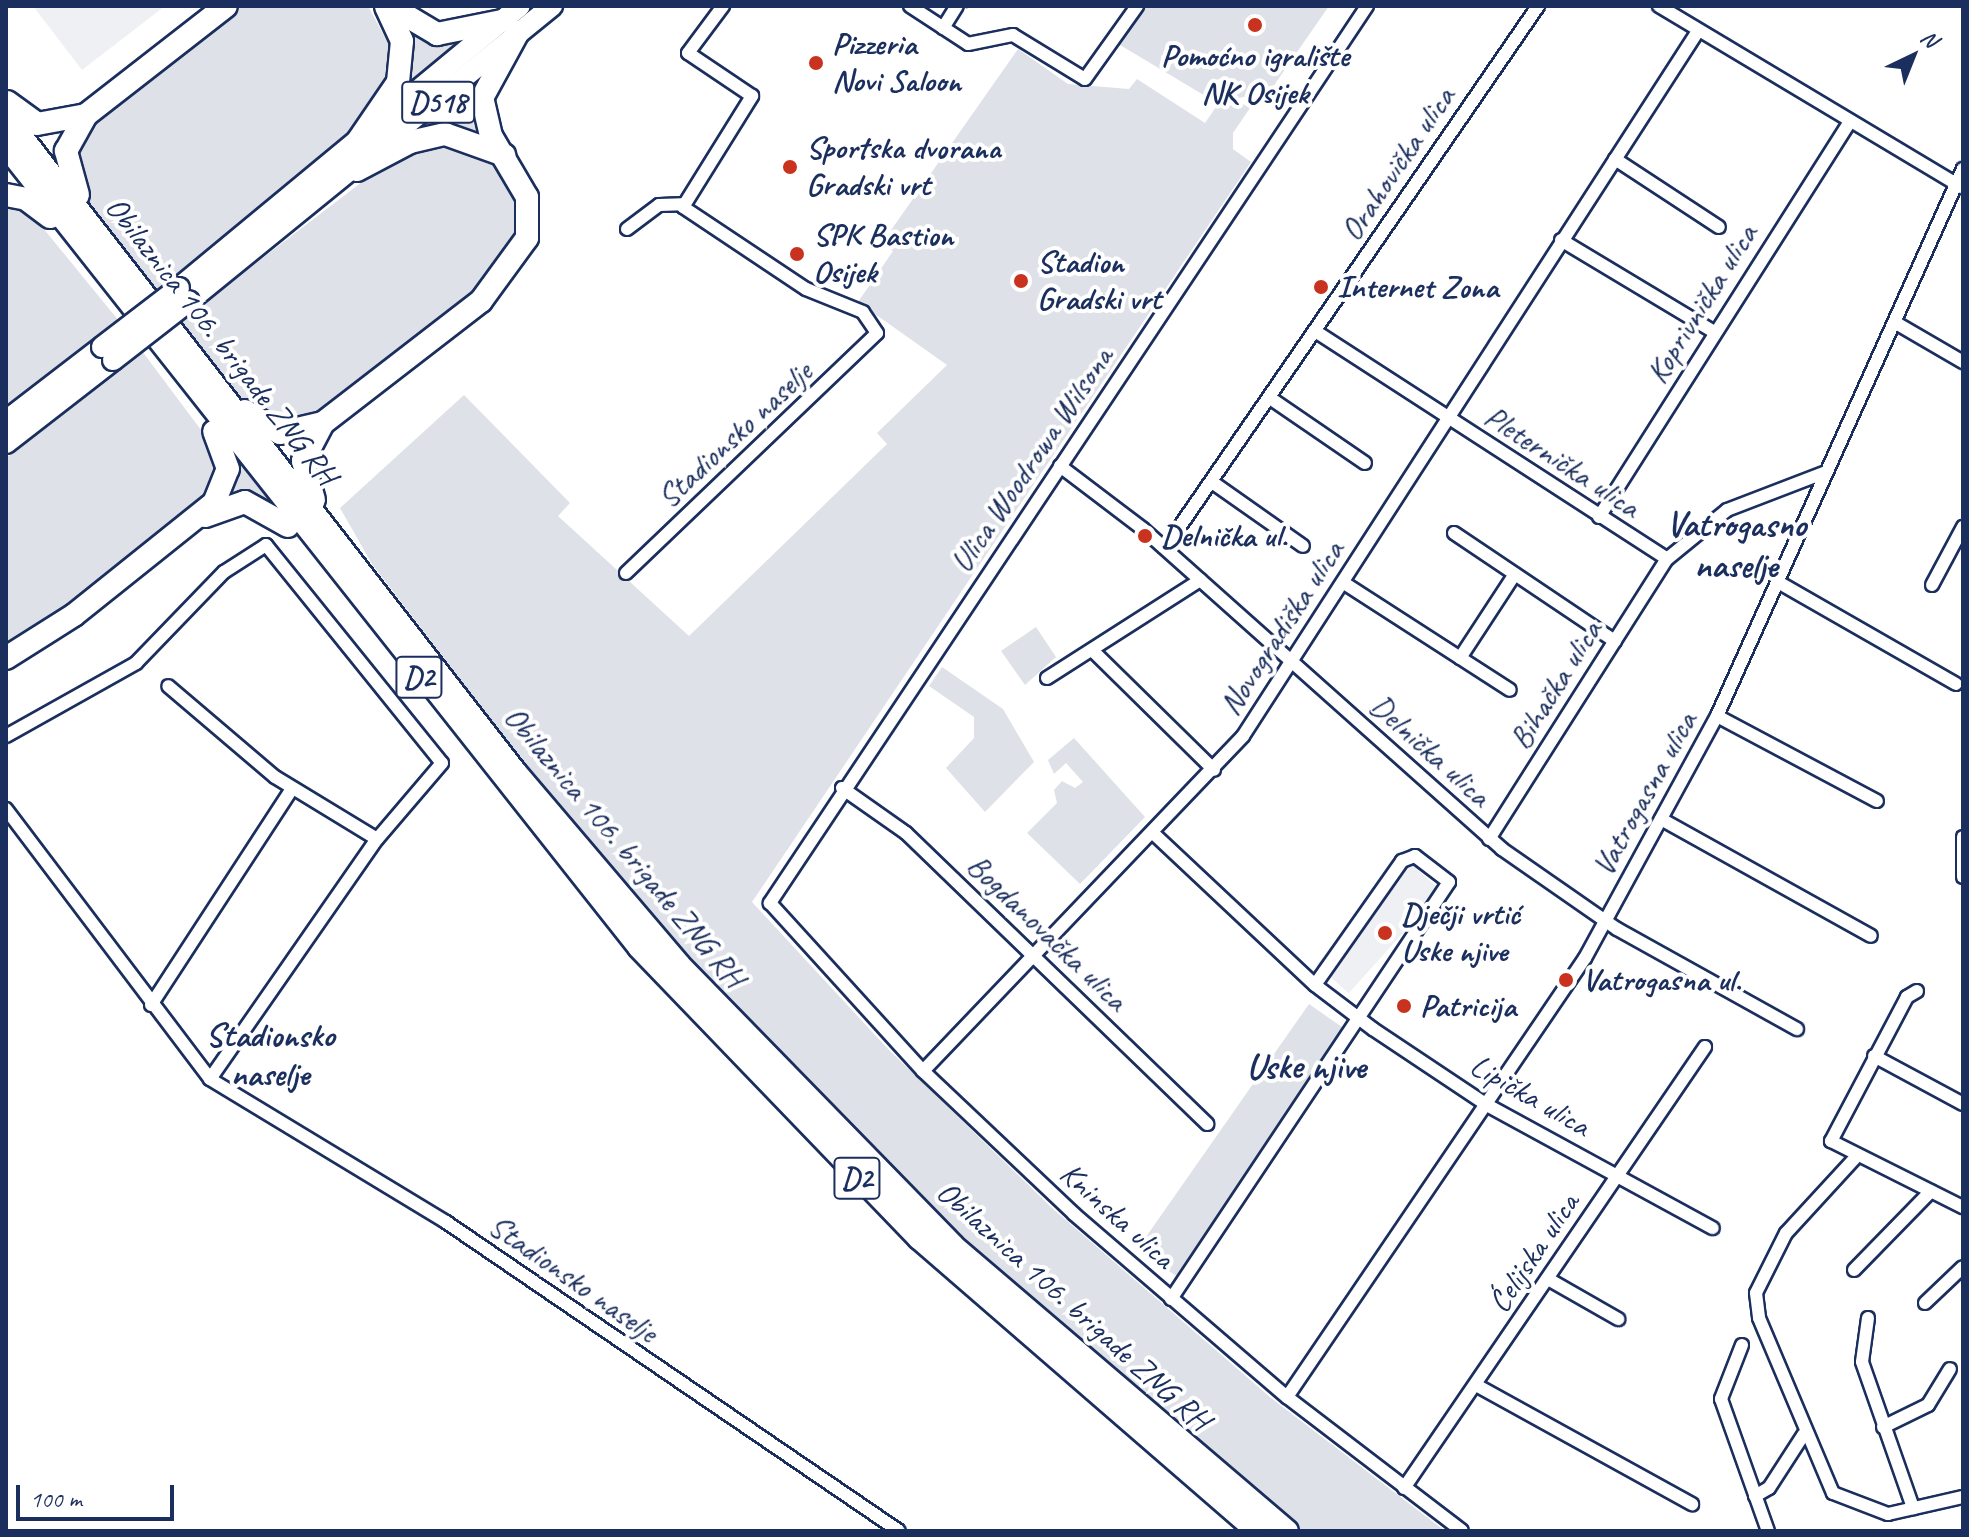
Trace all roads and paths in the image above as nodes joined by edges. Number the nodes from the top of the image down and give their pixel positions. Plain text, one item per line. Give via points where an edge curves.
1 (226, 6) edge
2 (388, 6) edge
3 (520, 6) edge
4 (552, 6) edge
5 (723, 6) edge
6 (910, 6) edge
7 (957, 6) edge
8 (1137, 6) edge
9 (1367, 6) edge
10 (1538, 6) edge
11 (1659, 6) edge
12 (510, 26) junction
13 (943, 28) junction
14 (1698, 31) junction
15 (6, 101) edge
16 (86, 115) junction
17 (6, 117) edge
18 (1850, 121) junction
19 (6, 146) edge
20 (505, 155) junction
21 (1615, 159) junction
22 (354, 161) junction
23 (1963, 169) edge
24 (1960, 186) edge
25 (6, 195) edge
26 (682, 204) junction
27 (1719, 227) dead end
28 (627, 229) dead end
29 (87, 236) junction
30 (1561, 240) junction
31 (1896, 323) junction
32 (1315, 331) junction
33 (1714, 332) junction
34 (108, 354) junction
35 (1963, 362) edge
36 (205, 388) junction
37 (1270, 398) junction
38 (1447, 418) junction
39 (6, 421) edge
40 (323, 423) junction
41 (6, 443) edge
42 (1365, 463) dead end
43 (1060, 466) junction
44 (1826, 472) junction
45 (1212, 482) junction
46 (1599, 517) junction
47 (197, 520) junction
48 (1963, 527) edge
49 (1454, 533) dead end
50 (1303, 546) dead end
51 (1165, 548) junction
52 (330, 549) junction
53 (1667, 559) junction
54 (626, 573) dead end
55 (1515, 574) junction
56 (1200, 580) junction
57 (1778, 582) junction
58 (1344, 583) junction
59 (1932, 585) dead end
60 (1615, 641) junction
61 (1092, 650) junction
62 (6, 658) edge
63 (1460, 658) junction
64 (1293, 663) junction
65 (1047, 678) dead end
66 (1956, 684) dead end
67 (168, 686) dead end
68 (1510, 690) dead end
69 (1717, 716) junction
70 (6, 736) edge
71 (1214, 770) junction
72 (842, 788) junction
73 (292, 789) junction
74 (1877, 801) dead end
75 (6, 809) edge
76 (1661, 819) junction
77 (1153, 833) junction
78 (1963, 837) edge
79 (377, 839) junction
80 (1489, 839) junction
81 (1963, 877) edge
82 (770, 903) joint
83 (1604, 921) junction
84 (1871, 936) dead end
85 (1034, 956) junction
86 (1315, 985) junction
87 (1917, 991) dead end
88 (151, 1005) junction
89 (1362, 1022) junction
90 (1797, 1029) dead end
91 (1705, 1047) dead end
92 (1874, 1056) junction
93 (923, 1071) junction
94 (210, 1079) junction
95 (1963, 1104) edge
96 (1487, 1105) junction
97 (1207, 1124) dead end
98 (1856, 1157) junction
99 (1617, 1175) junction
100 (1931, 1191) junction
101 (1963, 1207) edge
102 (1713, 1228) dead end
103 (1963, 1267) edge
104 (1854, 1270) dead end
105 (1548, 1279) junction
106 (1171, 1299) junction
107 (1925, 1303) dead end
108 (1868, 1318) dead end
109 (1618, 1319) dead end
110 (1742, 1345) dead end
111 (1950, 1369) dead end
112 (1476, 1385) junction
113 (1287, 1397) junction
114 (1883, 1427) junction
115 (1804, 1434) junction
116 (1404, 1488) junction
117 (1755, 1496) junction
118 (1963, 1497) edge
119 (1692, 1504) dead end
120 (1913, 1508) junction
121 (899, 1531) edge
122 (1257, 1531) edge
123 (1287, 1531) edge
124 (1462, 1531) edge
125 (1768, 1531) edge

1 - 16 highway
2 - 12 highway via 437,34
2 - 22 highway via 402,41 398,82
3 - 12 main road, D518
4 - 12 main road, D518
5 - 26 street via 688,53 752,96
6 - 13 street
7 - 13 street
8 - 13 street via 1085,79 1013,35 976,46
9 - 43 street, Ulica Woodrowa Wilsona
10 - 32 street, Orahovička ulica
11 - 14 street
12 - 20 highway via 482,98
12 - 22 main road, D518
14 - 18 street
14 - 21 street, Novogradiška ulica
15 - 16 highway via 37,124
16 - 29 highway via 65,161
17 - 29 highway, Obilaznica 106. brigade ZNG RH / D2
18 - 24 street
18 - 33 street, Koprivnička ulica
19 - 29 highway, Obilaznica 106. brigade ZNG RH / D2
20 - 22 highway via 445,134
20 - 40 highway via 527,197 527,238 518,257 481,301
21 - 27 street
21 - 30 street, Novogradiška ulica
22 - 34 main road, D518, bridge
23 - 24 street, Vatrogasna ulica
24 - 31 street, Vatrogasna ulica
25 - 29 highway via 38,206
26 - 28 street via 659,205
26 - 54 street, Stadionsko naselje via 806,289 863,312 877,333
29 - 36 highway, Obilaznica 106. brigade ZNG RH / D2
30 - 33 street
30 - 38 street, Novogradiška ulica
31 - 35 street
31 - 44 street, Vatrogasna ulica
32 - 37 street, Orahovička ulica
32 - 38 street, Pleternička ulica
33 - 46 street, Koprivnička ulica
34 - 39 main road, D518
34 - 41 main road, D518
36 - 40 highway via 270,430 292,433
36 - 47 highway via 228,469 222,492
36 - 52 highway, Obilaznica 106. brigade ZNG RH / D2
37 - 42 street
37 - 45 street, Orahovička ulica
38 - 46 street, Pleternička ulica
38 - 58 street, Novogradiška ulica
40 - 52 highway via 304,475
43 - 51 street, Delnička ulica
43 - 72 street, Ulica Woodrowa Wilsona
44 - 53 street via 1792,479 1727,510
44 - 57 street, Vatrogasna ulica
45 - 50 street
45 - 51 street, Orahovička ulica
46 - 53 street, Pleternička ulica
47 - 52 highway via 232,504 257,504
47 - 62 highway
48 - 59 street
49 - 55 street
51 - 56 street, Delnička ulica
52 - 122 highway, Obilaznica 106. brigade ZNG RH / D2 via 588,889 789,1109 998,1312
52 - 123 highway, Obilaznica 106. brigade ZNG RH / D2 via 575,844 759,1052 1040,1326
53 - 60 street, Bihačka ulica
55 - 60 street
55 - 63 street
56 - 61 street
56 - 64 street, Delnička ulica
57 - 66 street
57 - 69 street, Vatrogasna ulica
58 - 63 street
58 - 64 street, Novogradiška ulica
60 - 80 street, Bihačka ulica
61 - 65 street
61 - 71 street
63 - 68 street
64 - 71 street, Novogradiška ulica
64 - 80 street, Delnička ulica
67 - 73 street
69 - 74 street
69 - 76 street, Vatrogasna ulica
70 - 79 street via 136,663 224,572 266,545 442,763
71 - 77 street, Novogradiška ulica
72 - 82 street, Ulica Woodrowa Wilsona
72 - 85 street, Bogdanovačka ulica via 896,824
73 - 79 street
73 - 88 street
75 - 88 street, Stadionsko naselje
76 - 83 street, Vatrogasna ulica
76 - 84 street
77 - 85 street, Novogradiška ulica
77 - 86 street, Lipička ulica
78 - 81 street
79 - 94 street
80 - 83 street, Delnička ulica
82 - 93 street, Kninska ulica
83 - 90 street, Delnička ulica
83 - 96 street, Vatrogasna ulica
85 - 93 street, Novogradiška ulica
85 - 97 street, Bogdanovačka ulica
86 - 89 street, Lipička ulica
86 - 89 street via 1402,861 1415,856 1443,876 1450,888
87 - 92 street
88 - 94 street, Stadionsko naselje
89 - 96 street, Lipička ulica
89 - 106 street
91 - 99 street, Ćelijska ulica
92 - 95 street
92 - 98 street via 1831,1141
93 - 106 street, Kninska ulica
94 - 121 street, Stadionsko naselje via 436,1215
96 - 99 street, Lipička ulica
96 - 113 street, Vatrogasna ulica
98 - 100 street
98 - 115 street via 1791,1224 1756,1293 1759,1318
99 - 102 street, Lipička ulica
99 - 105 street, Ćelijska ulica
100 - 101 street
100 - 104 street
103 - 107 street
105 - 109 street
105 - 112 street, Ćelijska ulica
106 - 113 street, Kninska ulica
108 - 114 street via 1859,1347
110 - 117 street via 1721,1399
111 - 114 street via 1928,1405
112 - 116 street, Ćelijska ulica
112 - 119 street
113 - 116 street, Kninska ulica
114 - 120 street
115 - 117 street via 1769,1488
115 - 120 street via 1833,1493 1888,1514
116 - 124 street, Kninska ulica
117 - 125 street
118 - 120 street

